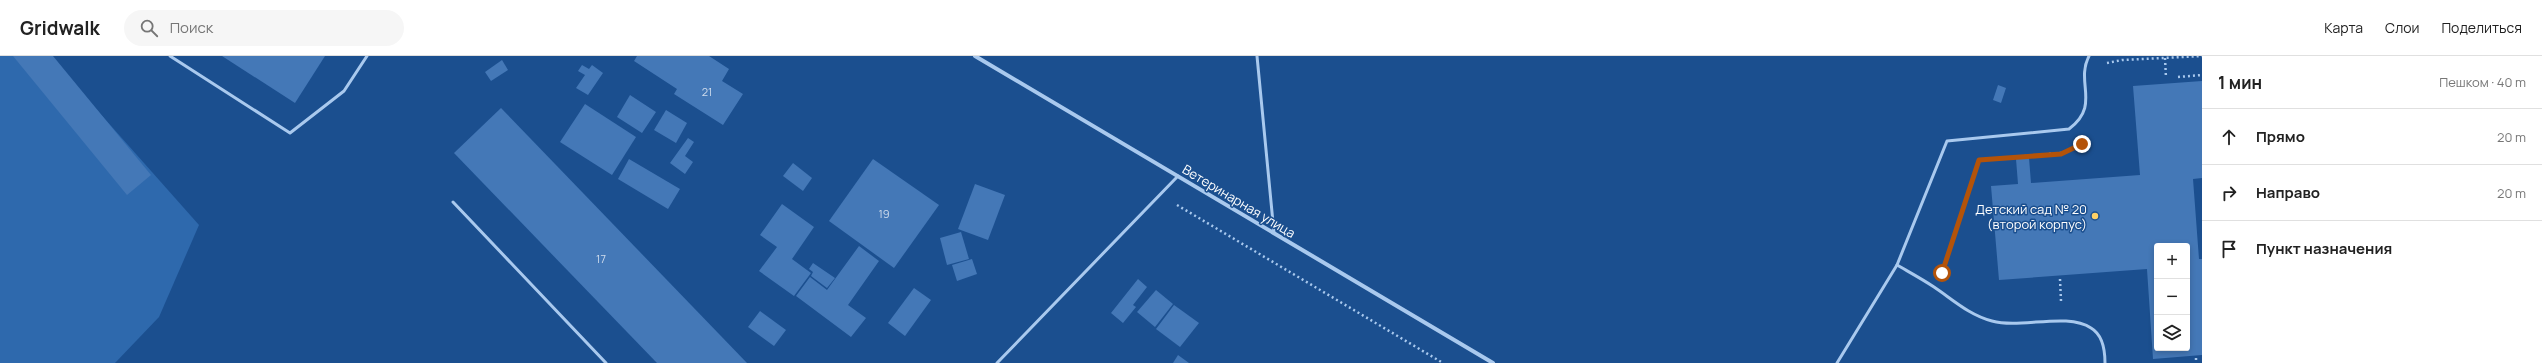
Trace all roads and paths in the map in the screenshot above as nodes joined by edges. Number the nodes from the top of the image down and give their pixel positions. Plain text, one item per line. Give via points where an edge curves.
1 (170, 56) edge
2 (367, 56) edge
3 (975, 56) edge
4 (1257, 56) edge
5 (2089, 56) edge
6 (2202, 56) edge
7 (2165, 58) junction
8 (2102, 69) dead end
9 (2202, 75) edge
10 (2178, 77) dead end
11 (2166, 78) dead end
12 (2082, 144) dead end
13 (1178, 176) junction
14 (1159, 195) junction
15 (453, 202) dead end
16 (1274, 233) junction
17 (1897, 265) junction
18 (1942, 273) dead end
19 (2060, 279) dead end
20 (2061, 306) dead end
21 (2196, 358) dead end
22 (606, 363) edge
23 (997, 363) edge
24 (1443, 363) edge
25 (1493, 363) edge
26 (1838, 363) edge
27 (2105, 363) edge
28 (2196, 363) edge

1 - 2 lane via 290,133 344,91
3 - 13 street, Ветеринарная улица
4 - 16 lane
5 - 17 lane via 2085,110 2069,129 1947,141
6 - 7 path
7 - 8 path via 2111,61
7 - 11 path
9 - 10 path
12 - 18 path via 2061,154 1979,160
13 - 14 lane
13 - 16 street, Ветеринарная улица
14 - 23 lane
14 - 24 path
15 - 22 lane
16 - 25 street, Ветеринарная улица
17 - 26 lane
17 - 27 lane via 1961,306 1991,321 2010,325 2069,321 2083,323 2101,338
19 - 20 path
21 - 28 path

